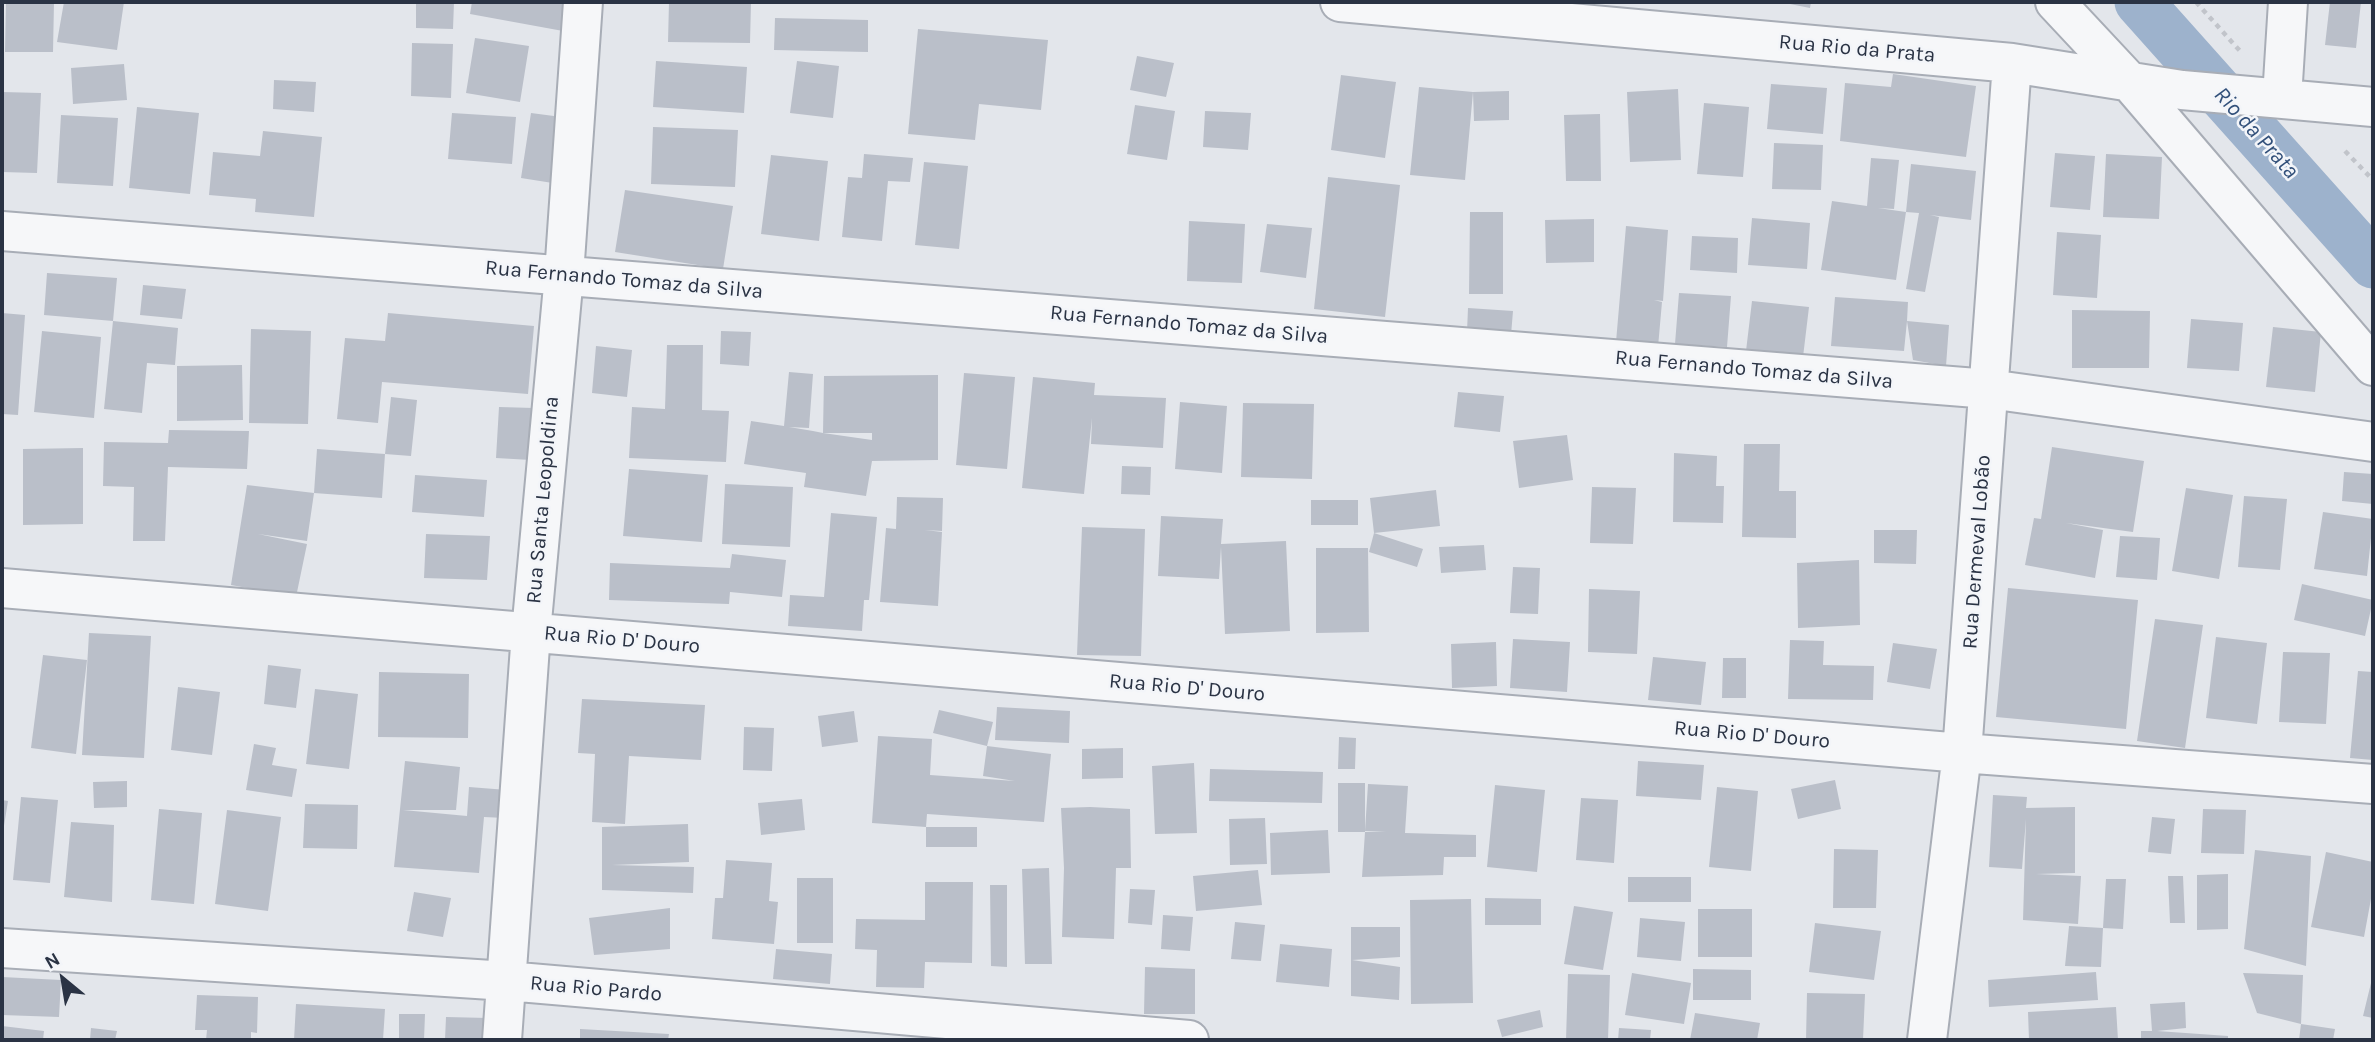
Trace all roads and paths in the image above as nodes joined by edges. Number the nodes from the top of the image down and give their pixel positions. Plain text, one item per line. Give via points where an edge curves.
1 (583, 2) edge
2 (1340, 2) edge
3 (2055, 2) edge
4 (2288, 2) edge
5 (2012, 63) junction
6 (2127, 79) junction
7 (2274, 97) junction
8 (2373, 107) edge
9 (2, 231) edge
10 (564, 275) junction
11 (2373, 366) edge
12 (1989, 389) junction
13 (2373, 442) edge
14 (2, 588) edge
15 (531, 632) junction
16 (1962, 753) junction
17 (2373, 784) edge
18 (2, 948) edge
19 (507, 981) junction
20 (502, 1040) edge
21 (1189, 1040) edge
22 (1927, 1040) edge

1 - 10 street, Rua Santa Leopoldina
2 - 5 street, Rua Rio da Prata
3 - 6 street
4 - 7 street
5 - 6 street, Rua Rio da Prata
5 - 12 street, Rua Dermeval Lobão
6 - 7 street, Rua Rio da Prata via 2182,90
6 - 11 street
7 - 8 street, Rua Rio da Prata
9 - 10 street, Rua Fernando Tomaz da Silva
10 - 12 street, Rua Fernando Tomaz da Silva
10 - 15 street, Rua Santa Leopoldina
12 - 13 street, Rua Fernando Tomaz da Silva
12 - 16 street, Rua Dermeval Lobão
14 - 15 street, Rua Rio D' Douro
15 - 16 street, Rua Rio D' Douro
15 - 19 street, Rua Santa Leopoldina
16 - 17 street, Rua Rio D' Douro
16 - 22 street, Rua Dermeval Lobão
18 - 19 street, Rua Rio Pardo
19 - 20 street, Rua Santa Leopoldina
19 - 21 street, Rua Rio Pardo

